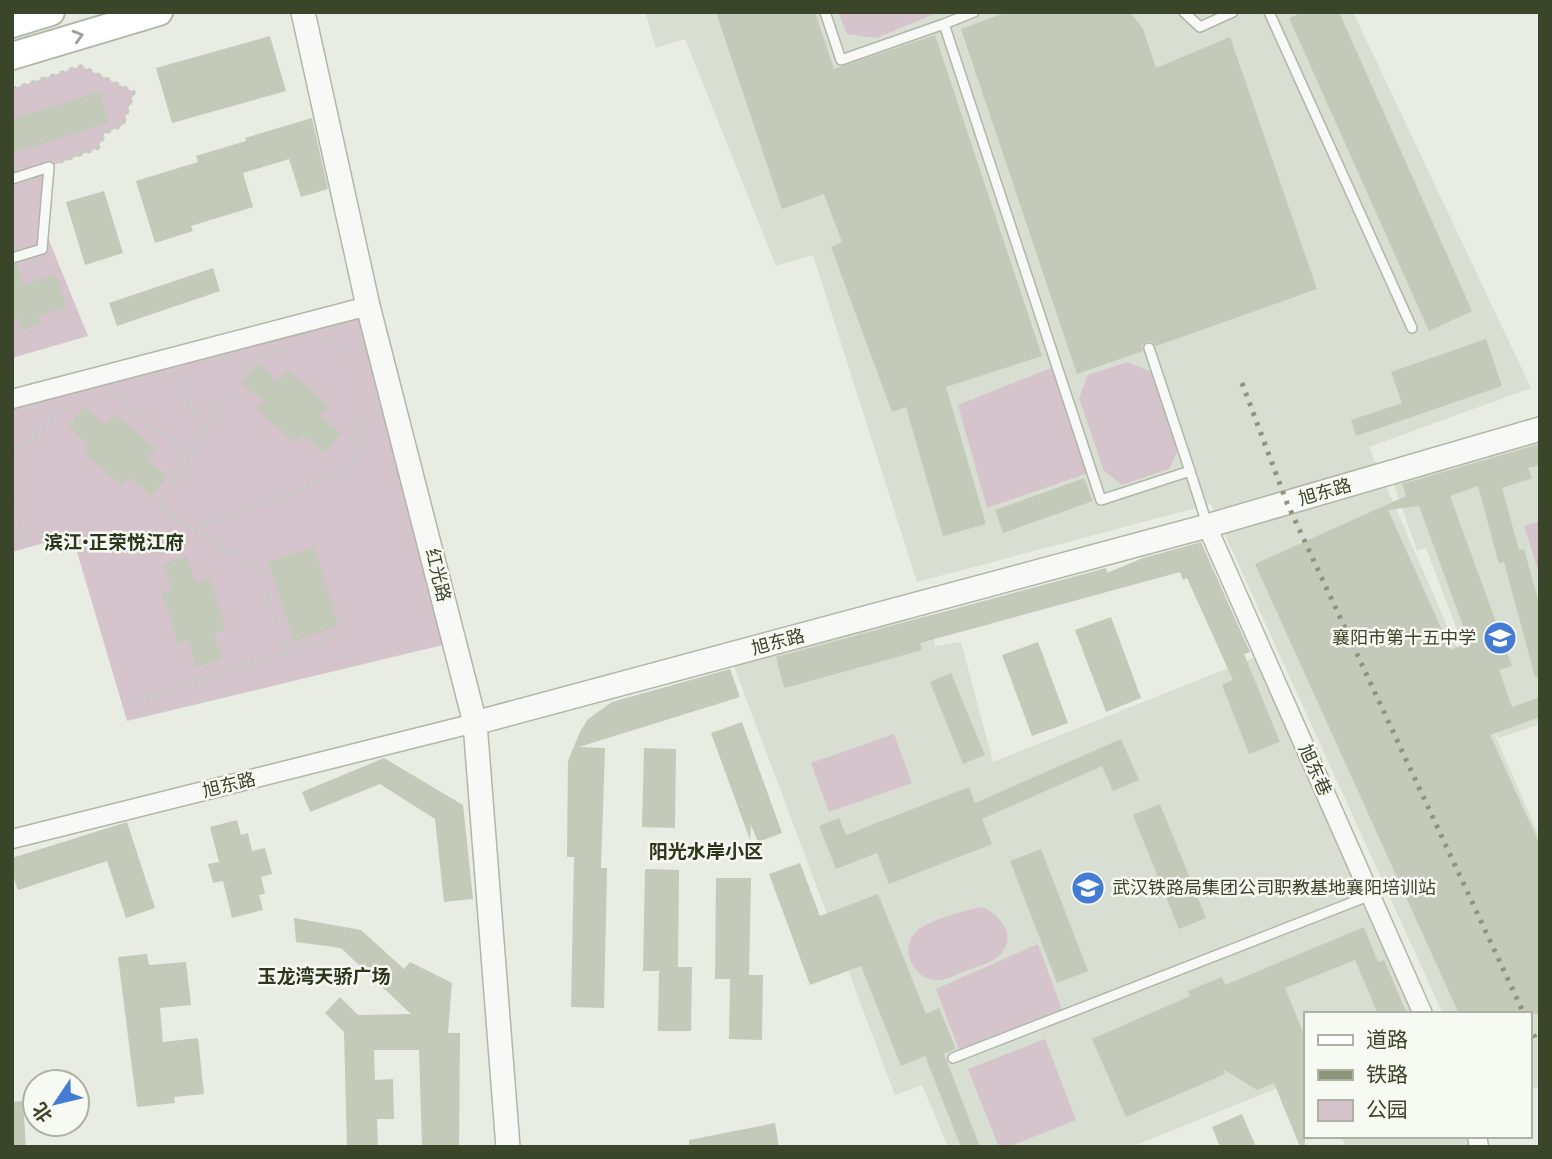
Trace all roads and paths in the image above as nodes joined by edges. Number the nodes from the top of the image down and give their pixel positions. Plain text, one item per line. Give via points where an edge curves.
1 (51, 12) edge
2 (159, 12) edge
3 (303, 12) edge
4 (825, 12) edge
5 (974, 12) edge
6 (1184, 12) edge
7 (1233, 12) edge
8 (1269, 12) edge
9 (14, 20) edge
10 (944, 24) junction
11 (12, 55) edge
12 (12, 89) edge
13 (49, 167) junction
14 (12, 179) edge
15 (12, 258) edge
16 (368, 306) junction
17 (1412, 328) dead end
18 (317, 337) dead end
19 (290, 346) dead end
20 (1149, 348) dead end
21 (167, 358) junction
22 (97, 394) dead end
23 (12, 399) edge
24 (71, 401) dead end
25 (1540, 429) edge
26 (204, 432) junction
27 (190, 454) junction
28 (12, 455) edge
29 (1189, 471) junction
30 (12, 490) edge
31 (1208, 526) junction
32 (194, 530) junction
33 (27, 547) dead end
34 (349, 633) dead end
35 (286, 652) junction
36 (136, 701) dead end
37 (475, 723) junction
38 (12, 839) edge
39 (1371, 895) junction
40 (1422, 1012) edge
41 (953, 1058) dead end
42 (508, 1147) edge

1 - 9 main road
11 -> 2 main road
3 - 16 street, 红光路
4 - 10 lane via 841,60
5 - 10 lane
6 - 7 lane via 1200,27
8 - 17 lane
10 - 29 lane via 1101,500
12 - 13 path via 81,66 134,92 123,125 105,133 98,148
13 - 14 lane
13 - 15 lane via 42,249
16 - 21 street
16 - 37 street, 红光路
18 - 32 path via 334,340 354,362 361,452 350,467 331,477
19 - 26 path via 251,359
20 - 29 lane
21 - 23 street
21 - 26 path
22 - 27 path via 110,391
24 - 28 path
25 - 31 street, 旭东路
26 - 27 path
27 - 32 path via 158,506
29 - 31 lane
30 - 33 path
31 - 37 street, 旭东路
31 - 39 street, 旭东巷
32 - 35 path via 259,568
34 - 35 path
35 - 36 path
37 - 38 street, 旭东路
37 - 42 street, 红光路
39 - 40 street, 旭东巷
39 - 41 lane

